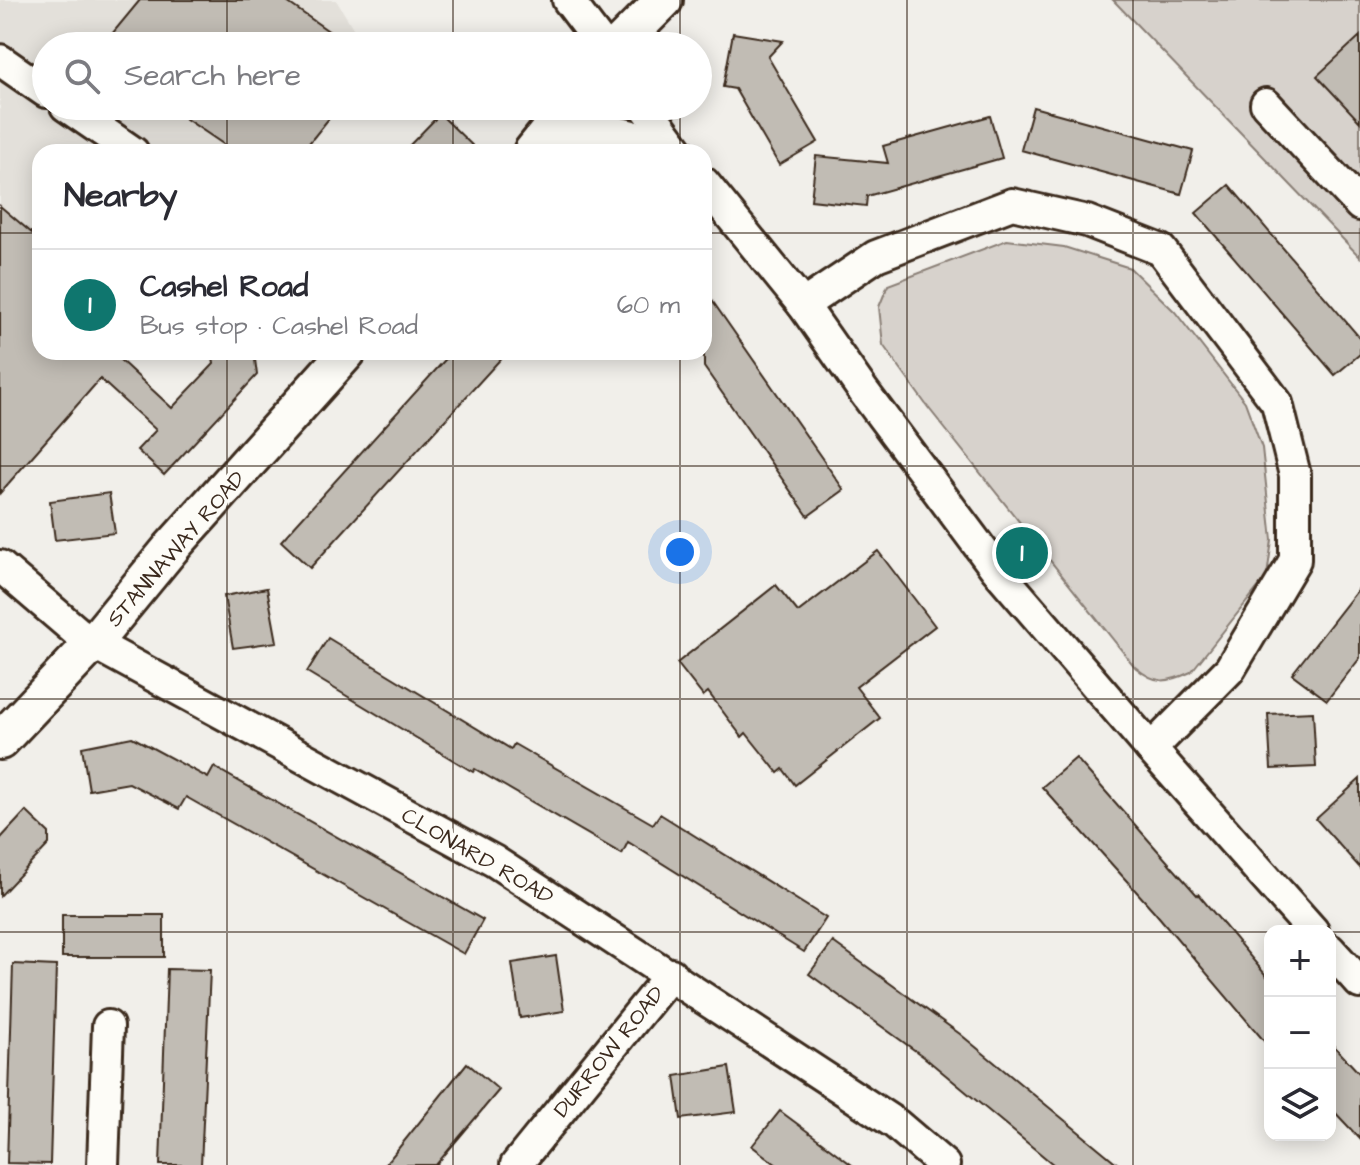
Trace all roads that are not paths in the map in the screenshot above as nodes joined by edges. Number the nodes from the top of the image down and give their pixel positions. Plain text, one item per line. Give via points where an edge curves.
1 (568, 0) edge
2 (664, 0) edge
3 (592, 32) edge
4 (632, 32) edge
5 (0, 60) edge
6 (32, 82) edge
7 (1266, 104) dead end
8 (86, 120) edge
9 (558, 120) edge
10 (655, 120) edge
11 (121, 144) edge
12 (539, 144) edge
13 (542, 144) edge
14 (657, 144) edge
15 (672, 144) edge
16 (712, 193) edge
17 (1360, 205) edge
18 (803, 305) junction
19 (340, 360) edge
20 (0, 566) edge
21 (93, 643) junction
22 (0, 741) edge
23 (1151, 749) junction
24 (1308, 925) edge
25 (1336, 957) edge
26 (671, 974) junction
27 (1360, 983) edge
28 (108, 1026) dead end
29 (103, 1165) edge
30 (516, 1165) edge
31 (944, 1165) edge

1 - 3 street
2 - 4 street
5 - 6 street
7 - 17 street
8 - 11 street
9 - 12 street
10 - 15 street
13 - 14 street via 580,130 606,130
16 - 18 street
18 - 23 street via 996,569
18 - 23 street via 876,256 1012,204 1087,221 1161,250 1277,403 1295,475 1295,560 1230,669
19 - 21 street, STANNAWAY ROAD
20 - 21 street, CLONARD ROAD
21 - 22 street, STANNAWAY ROAD
21 - 26 street, CLONARD ROAD via 494,861
23 - 24 street
25 - 27 street
26 - 30 street, DURROW ROAD
26 - 31 street, CLONARD ROAD via 896,1124
28 - 29 street

